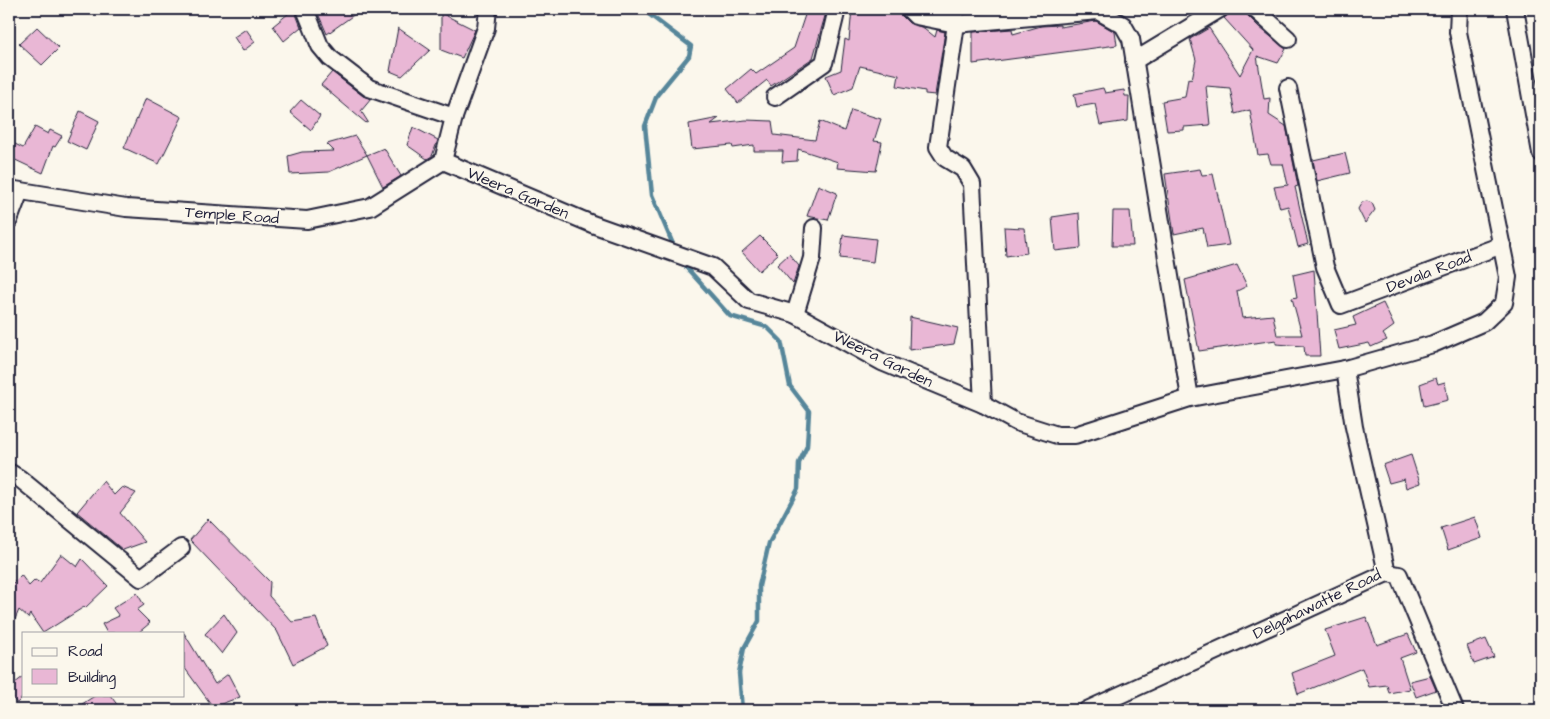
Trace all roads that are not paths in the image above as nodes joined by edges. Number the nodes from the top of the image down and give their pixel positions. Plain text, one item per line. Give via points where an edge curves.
1 (305, 9) edge
2 (488, 9) edge
3 (837, 9) edge
4 (909, 9) edge
5 (1124, 9) edge
6 (1220, 9) edge
7 (1255, 9) edge
8 (1459, 9) edge
9 (1515, 9) edge
10 (956, 16) edge
11 (1123, 25) junction
12 (1288, 39) dead end
13 (1134, 61) junction
14 (1288, 88) dead end
15 (775, 97) dead end
16 (454, 117) junction
17 (1541, 153) edge
18 (443, 161) junction
19 (14, 190) edge
20 (9, 220) edge
21 (814, 228) dead end
22 (1502, 245) junction
23 (795, 314) junction
24 (1345, 369) junction
25 (1190, 398) junction
26 (983, 404) junction
27 (9, 472) edge
28 (181, 548) dead end
29 (1387, 573) junction
30 (1087, 710) edge
31 (1455, 710) edge

1 - 16 street via 320,46 369,88
2 - 16 street via 486,28
3 - 15 street via 824,63
4 - 10 street via 916,16
5 - 11 street
6 - 13 street
7 - 12 street
8 - 22 street via 1458,32
9 - 17 street
10 - 11 street via 1098,10
10 - 26 street via 938,147 945,158 964,169 972,184
11 - 13 street via 1131,39
13 - 25 street
14 - 22 street, Devala Road via 1325,267 1341,305
16 - 18 street
18 - 19 street, Temple Road via 370,207 307,220 126,208
18 - 23 street, Weera Garden via 592,224 713,267 749,301
19 - 20 street
21 - 23 street via 812,258
22 - 24 street, Weera Garden via 1508,277 1504,303 1484,322 1432,344
23 - 26 street, Weera Garden via 882,362
24 - 25 street, Weera Garden
24 - 29 street, Delgahawatte Road via 1354,426
25 - 26 street, Weera Garden via 1074,435 1057,435 1016,422
27 - 28 street via 141,578
29 - 30 street, Delgahawatte Road
29 - 31 street via 1399,575

